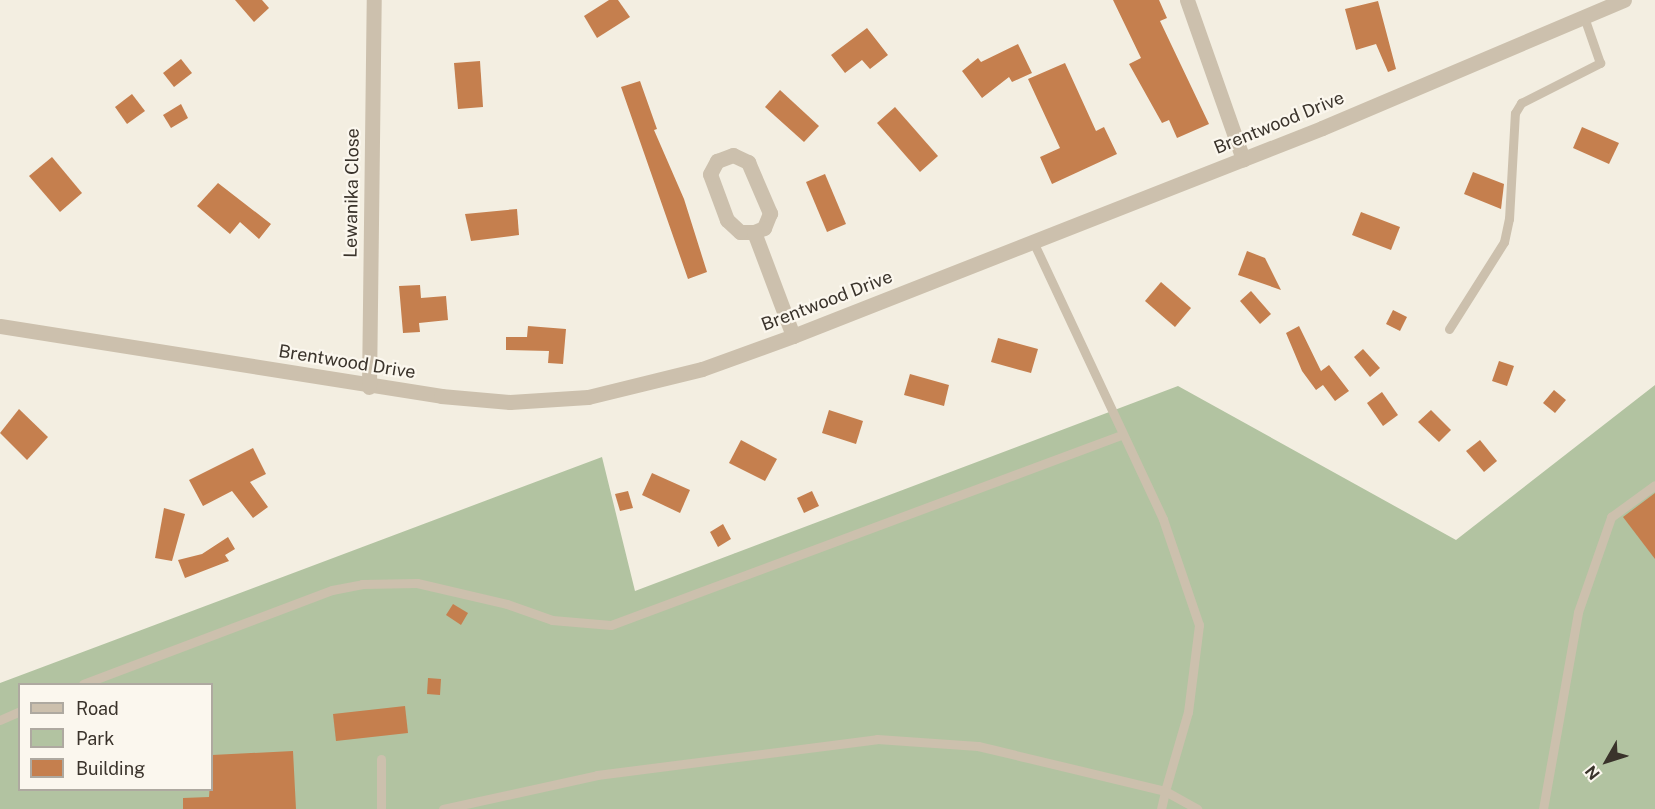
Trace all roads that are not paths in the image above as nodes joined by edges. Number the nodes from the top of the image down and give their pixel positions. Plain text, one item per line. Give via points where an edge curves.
1 (374, 0) edge
2 (1187, 0) edge
3 (1624, 0) edge
4 (1584, 17) junction
5 (1243, 159) junction
6 (754, 232) junction
7 (1034, 243) junction
8 (0, 326) edge
9 (1449, 329) dead end
10 (793, 336) junction
11 (369, 387) junction
12 (1121, 435) junction
13 (1655, 485) edge
14 (86, 683) edge
15 (18, 712) edge
16 (0, 720) edge
17 (381, 759) dead end
18 (1165, 791) junction
19 (381, 809) edge
20 (443, 809) edge
21 (1161, 809) edge
22 (1197, 809) edge
23 (1542, 809) edge

1 - 11 street, Lewanika Close
2 - 5 street
3 - 4 street, Brentwood Drive
4 - 5 street, Brentwood Drive
4 - 9 lane via 1600,63 1521,103 1515,113 1509,219 1504,242
5 - 7 street, Brentwood Drive
6 - 6 street via 740,232 727,220 710,174 717,161 733,155 748,162 770,213 764,228
6 - 10 street
7 - 10 street, Brentwood Drive
7 - 12 lane
8 - 11 street, Brentwood Drive
10 - 11 street, Brentwood Drive via 702,369 588,397 510,402
12 - 14 lane via 611,626 552,620 507,604 417,583 362,584 332,590
12 - 18 lane via 1163,519 1199,625 1188,712
13 - 23 lane via 1611,517 1607,528 1578,612
15 - 16 lane
17 - 19 lane
18 - 20 lane via 978,746 877,739 597,775
18 - 21 lane
18 - 22 lane

